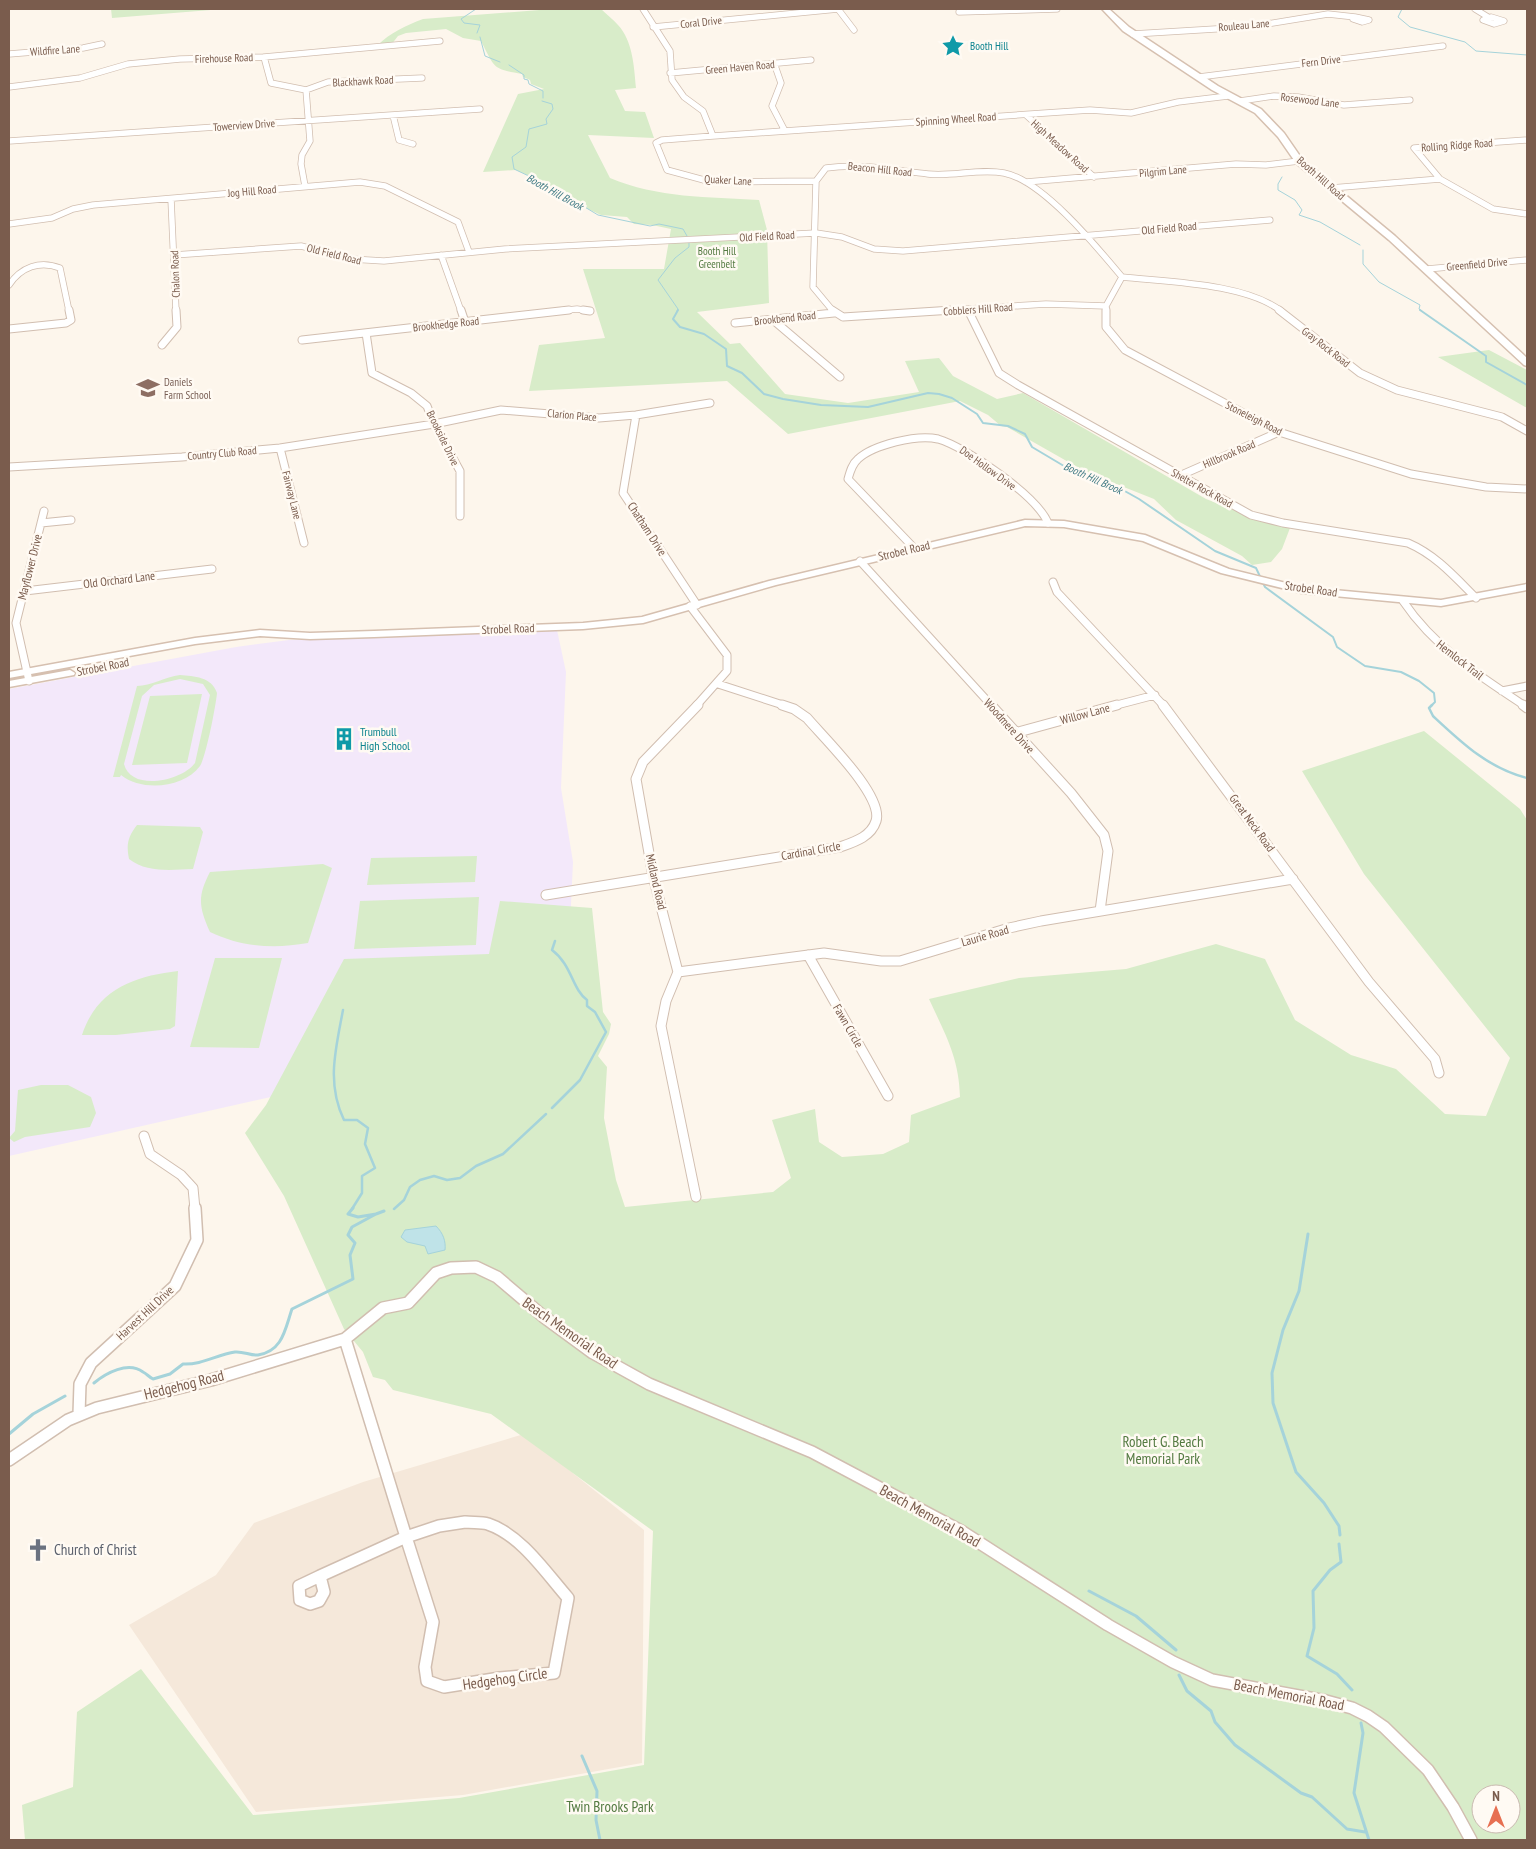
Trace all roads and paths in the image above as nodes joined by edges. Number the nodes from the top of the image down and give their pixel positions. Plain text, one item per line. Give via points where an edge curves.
1 (643, 9) edge
2 (838, 9) edge
3 (1057, 9) edge
4 (1105, 9) edge
5 (1475, 9) edge
6 (959, 12) dead end
7 (1355, 17) dead end
8 (1488, 17) dead end
9 (654, 27) junction
10 (854, 30) dead end
11 (1134, 34) junction
12 (440, 42) dead end
13 (102, 44) dead end
14 (1443, 46) dead end
15 (9, 54) edge
16 (264, 57) junction
17 (811, 60) dead end
18 (774, 64) junction
19 (670, 73) junction
20 (1199, 77) junction
21 (422, 78) dead end
22 (9, 87) edge
23 (306, 90) junction
24 (1228, 96) junction
25 (1410, 100) dead end
26 (1240, 101) junction
27 (480, 109) dead end
28 (393, 115) junction
29 (1026, 115) junction
30 (310, 120) junction
31 (785, 131) junction
32 (713, 136) junction
33 (682, 139) joint
34 (1527, 140) edge
35 (9, 141) edge
36 (413, 144) dead end
37 (1299, 161) junction
38 (1094, 177) junction
39 (1440, 179) junction
40 (816, 181) junction
41 (1026, 182) junction
42 (305, 186) junction
43 (1331, 188) junction
44 (171, 198) junction
45 (1527, 214) edge
46 (1270, 220) dead end
47 (9, 224) edge
48 (816, 233) junction
49 (1087, 235) junction
50 (469, 252) junction
51 (174, 255) junction
52 (441, 255) junction
53 (1527, 260) edge
54 (1427, 269) junction
55 (1122, 277) junction
56 (9, 283) edge
57 (1106, 306) junction
58 (968, 310) junction
59 (590, 311) dead end
60 (834, 312) junction
61 (772, 319) junction
62 (465, 322) junction
63 (736, 323) dead end
64 (9, 329) edge
65 (366, 333) junction
66 (302, 340) dead end
67 (162, 345) dead end
68 (1527, 362) edge
69 (840, 377) dead end
70 (710, 403) dead end
71 (636, 416) junction
72 (434, 424) junction
73 (1527, 431) edge
74 (1279, 432) junction
75 (280, 448) junction
76 (9, 467) edge
77 (1179, 476) junction
78 (1527, 489) edge
79 (44, 511) dead end
80 (460, 516) dead end
81 (71, 520) dead end
82 (41, 523) junction
83 (1048, 523) junction
84 (304, 543) dead end
85 (915, 549) junction
86 (860, 561) junction
87 (212, 569) dead end
88 (1053, 582) dead end
89 (1527, 587) edge
90 (25, 591) junction
91 (1476, 598) junction
92 (1403, 601) junction
93 (693, 605) junction
94 (9, 675) edge
95 (28, 677) junction
96 (9, 684) edge
97 (718, 684) junction
98 (1527, 686) edge
99 (1502, 691) junction
100 (1155, 695) junction
101 (1527, 708) edge
102 (1015, 733) junction
103 (653, 876) junction
104 (1293, 879) junction
105 (546, 895) dead end
106 (1100, 911) junction
107 (808, 955) junction
108 (678, 972) junction
109 (1439, 1073) dead end
110 (888, 1096) dead end
111 (144, 1136) dead end
112 (696, 1197) dead end
113 (364, 1321) joint
114 (345, 1338) junction
115 (79, 1414) junction
116 (9, 1460) edge
117 (406, 1537) junction
118 (320, 1574) dead end
119 (1472, 1840) edge

1 - 9 street
2 - 9 street, Coral Drive
2 - 10 street
3 - 6 street
4 - 11 street, Booth Hill Road
5 - 8 street
7 - 11 street, Rouleau Lane via 1314,16 1248,27
9 - 19 street via 670,52
11 - 20 street, Booth Hill Road
12 - 16 street, Firehouse Road
13 - 15 street, Wildfire Lane
14 - 20 street, Fern Drive
16 - 22 street, Firehouse Road via 128,64 80,78
16 - 23 street via 272,83
17 - 18 street, Green Haven Road
18 - 19 street, Green Haven Road
18 - 31 street via 781,83 772,106
19 - 32 street via 681,94 703,111
20 - 24 street, Booth Hill Road
21 - 23 street, Blackhawk Road via 328,82
23 - 30 street
24 - 26 street, Booth Hill Road
24 - 29 street, Spinning Wheel Road via 1178,102 1131,113 1090,110
25 - 26 street, Rosewood Lane via 1344,105 1274,96
26 - 37 street, Booth Hill Road via 1258,111 1281,135
27 - 28 street, Towerview Drive
28 - 30 street, Towerview Drive
28 - 36 street via 399,140
29 - 31 street, Spinning Wheel Road
29 - 38 street, High Meadow Road
30 - 35 street, Towerview Drive
30 - 42 street via 310,141 301,164
31 - 32 street, Spinning Wheel Road
32 - 33 street, Spinning Wheel Road
33 - 40 street, Quaker Lane via 656,143 668,170 724,182
34 - 39 street, Rolling Ridge Road via 1414,148
37 - 38 street, Pilgrim Lane
37 - 43 street, Booth Hill Road
38 - 41 street, Pilgrim Lane
39 - 43 street
39 - 45 street via 1452,183 1490,208
40 - 41 street, Beacon Hill Road via 826,168 845,165 931,174 1006,173
40 - 48 street
41 - 49 street, Beacon Hill Road
42 - 44 street, Jog Hill Road
42 - 50 street, Jog Hill Road via 360,182 385,186 458,222
43 - 54 street, Booth Hill Road
44 - 47 street, Jog Hill Road via 93,205 52,218
44 - 51 street, Chalon Road
46 - 49 street, Old Field Road
48 - 49 street, Old Field Road via 842,237 874,249 903,251
48 - 50 street, Old Field Road
48 - 60 street via 813,287
49 - 55 street
50 - 52 street, Old Field Road
51 - 52 street, Old Field Road via 285,245 318,248 369,262
51 - 67 street, Chalon Road via 177,327
52 - 62 street
53 - 54 street, Greenfield Drive
54 - 68 street, Booth Hill Road
55 - 57 street
55 - 73 street, Gray Rock Road via 1228,290 1272,305 1360,373 1397,390 1502,417
56 - 64 street via 15,274 26,268 53,264 60,268 72,320
57 - 58 street, Cobblers Hill Road via 1046,304
57 - 74 street, Stoneleigh Road via 1106,327 1125,350
58 - 60 street, Cobblers Hill Road via 851,318
58 - 77 street, Shelter Rock Road via 999,373
59 - 62 street, Brookhedge Road via 578,308
60 - 61 street, Brookbend Road
61 - 63 street, Brookbend Road
61 - 69 street
62 - 65 street, Brookhedge Road
65 - 66 street, Brookhedge Road
65 - 72 street, Brookside Drive via 372,373 427,406
70 - 71 street, Clarion Place
71 - 72 street, Clarion Place via 599,418 501,410
71 - 93 street, Chatham Drive via 623,493
72 - 75 street, Country Club Road
72 - 80 street, Brookside Drive via 460,471
74 - 77 street, Hillbrook Road
74 - 78 street, Stoneleigh Road via 1411,474 1486,487
75 - 76 street, Country Club Road
75 - 84 street, Fairway Lane
77 - 91 street, Shelter Rock Road via 1252,515 1408,543 1423,549
79 - 82 street, Mayflower Drive
81 - 82 street
82 - 90 street, Mayflower Drive
83 - 85 street, Strobel Road via 1003,527
83 - 85 street, Doe Hollow Drive via 1042,510 1029,498 958,446 937,439 908,438 863,454 851,466 848,479
83 - 92 street, Strobel Road via 1145,538 1254,580 1302,590
85 - 86 street, Strobel Road
86 - 93 street, Strobel Road
86 - 102 street, Woodmere Drive
87 - 90 street, Old Orchard Lane
88 - 100 street, Great Neck Road via 1057,592
89 - 91 street, Strobel Road
90 - 95 street, Mayflower Drive via 16,623
91 - 92 street, Strobel Road via 1441,603
92 - 99 street, Hemlock Trail via 1413,618 1431,637
93 - 95 street, Strobel Road via 643,620 583,626 275,635 196,645
93 - 97 street, Midland Road via 727,655 727,671
94 - 95 street, Strobel Road
95 - 96 street, Strobel Road
97 - 103 street, Midland Road via 643,762 636,778
97 - 103 street, Cardinal Circle via 794,709 807,718 870,792 877,807 876,822 862,839 840,847
98 - 99 street
99 - 101 street, Hemlock Trail
100 - 102 street, Willow Lane
100 - 104 street, Great Neck Road
102 - 106 street, Woodmere Drive via 1071,793 1108,842
103 - 105 street, Cardinal Circle
103 - 108 street, Midland Road
104 - 106 street, Laurie Road
104 - 109 street, Great Neck Road via 1369,982 1435,1059
106 - 107 street, Laurie Road via 1009,928 900,961 885,962 847,953
107 - 108 street, Laurie Road
107 - 110 street, Fawn Circle
108 - 112 street via 666,1001 661,1026
111 - 115 street, Harvest Hill Drive via 150,1154 181,1175 192,1188 197,1240 175,1286 100,1354 85,1372 80,1384
113 - 114 street, Hedgehog Road
113 - 119 street, Beach Memorial Road via 383,1308 408,1303 436,1273 464,1267 487,1271 551,1323 609,1362 707,1410 780,1436 961,1531 1108,1625 1173,1662 1212,1680 1326,1701 1368,1716 1384,1726 1428,1770
114 - 115 street, Hedgehog Road via 212,1380 134,1397
114 - 117 street, Hedgehog Circle
115 - 116 street, Hedgehog Road
117 - 117 street, Hedgehog Circle via 433,1622 425,1667 427,1681 444,1687 554,1673 568,1598 528,1553 504,1532 489,1524 465,1522 439,1526
117 - 118 street, Hedgehog Circle

